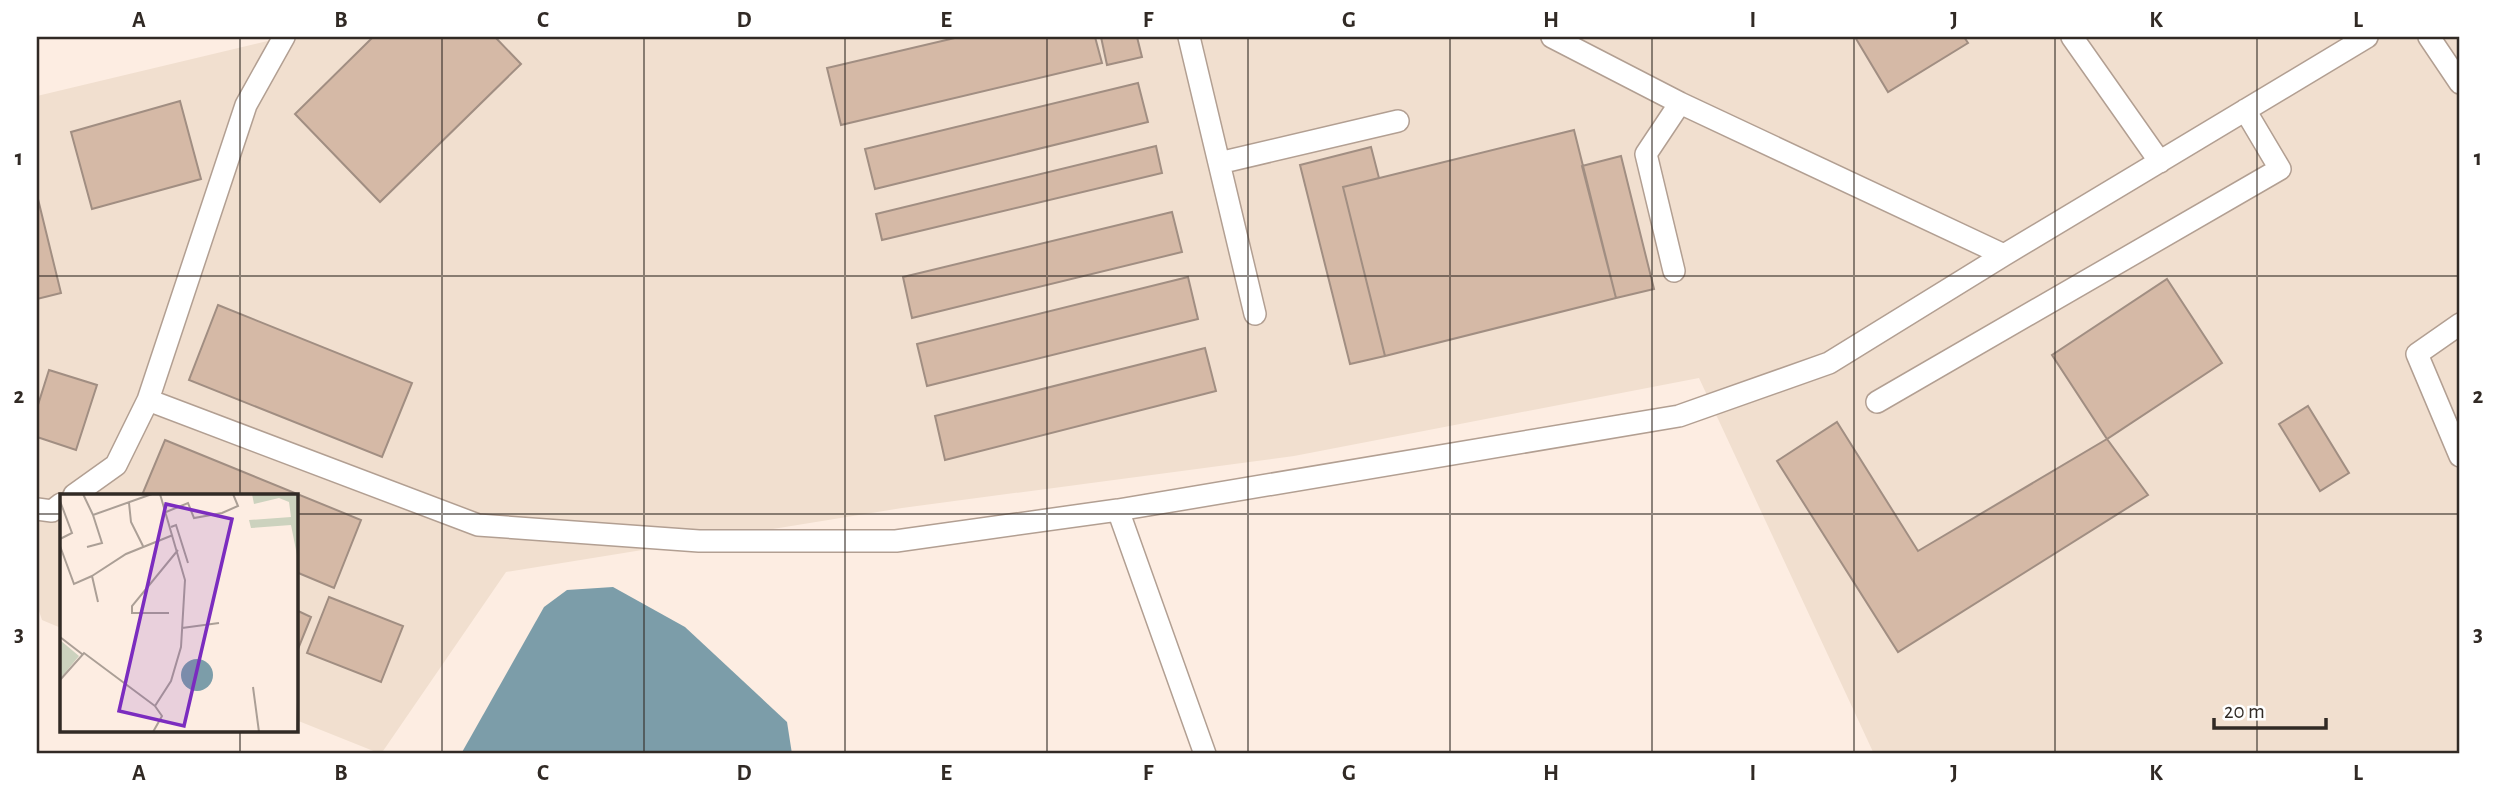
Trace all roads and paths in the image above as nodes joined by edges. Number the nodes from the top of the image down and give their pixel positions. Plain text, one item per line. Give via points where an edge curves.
1 (284, 37) edge
2 (1189, 37) edge
3 (1552, 37) edge
4 (2072, 37) edge
5 (2367, 37) edge
6 (2428, 37) edge
7 (2460, 83) edge
8 (1680, 103) junction
9 (2245, 110) junction
10 (1398, 121) dead end
11 (2160, 162) junction
12 (1219, 163) junction
13 (2004, 255) junction
14 (1674, 271) dead end
15 (1255, 314) dead end
16 (2460, 324) edge
17 (148, 400) junction
18 (1877, 402) dead end
19 (2460, 456) edge
20 (75, 494) edge
21 (60, 505) edge
22 (37, 509) edge
23 (1118, 510) junction
24 (1205, 754) edge

1 - 17 lane via 246,105
2 - 12 lane
3 - 8 lane
4 - 11 lane
5 - 9 lane
6 - 7 lane
8 - 13 lane
8 - 14 lane via 1646,154
9 - 11 lane
9 - 18 lane via 2280,169
10 - 12 lane
11 - 13 lane
12 - 15 lane
13 - 23 lane via 1829,363 1679,416
16 - 19 lane via 2417,354
17 - 20 lane via 116,465
17 - 23 lane via 478,525 699,541 896,541
21 - 22 lane via 52,511
23 - 24 lane

